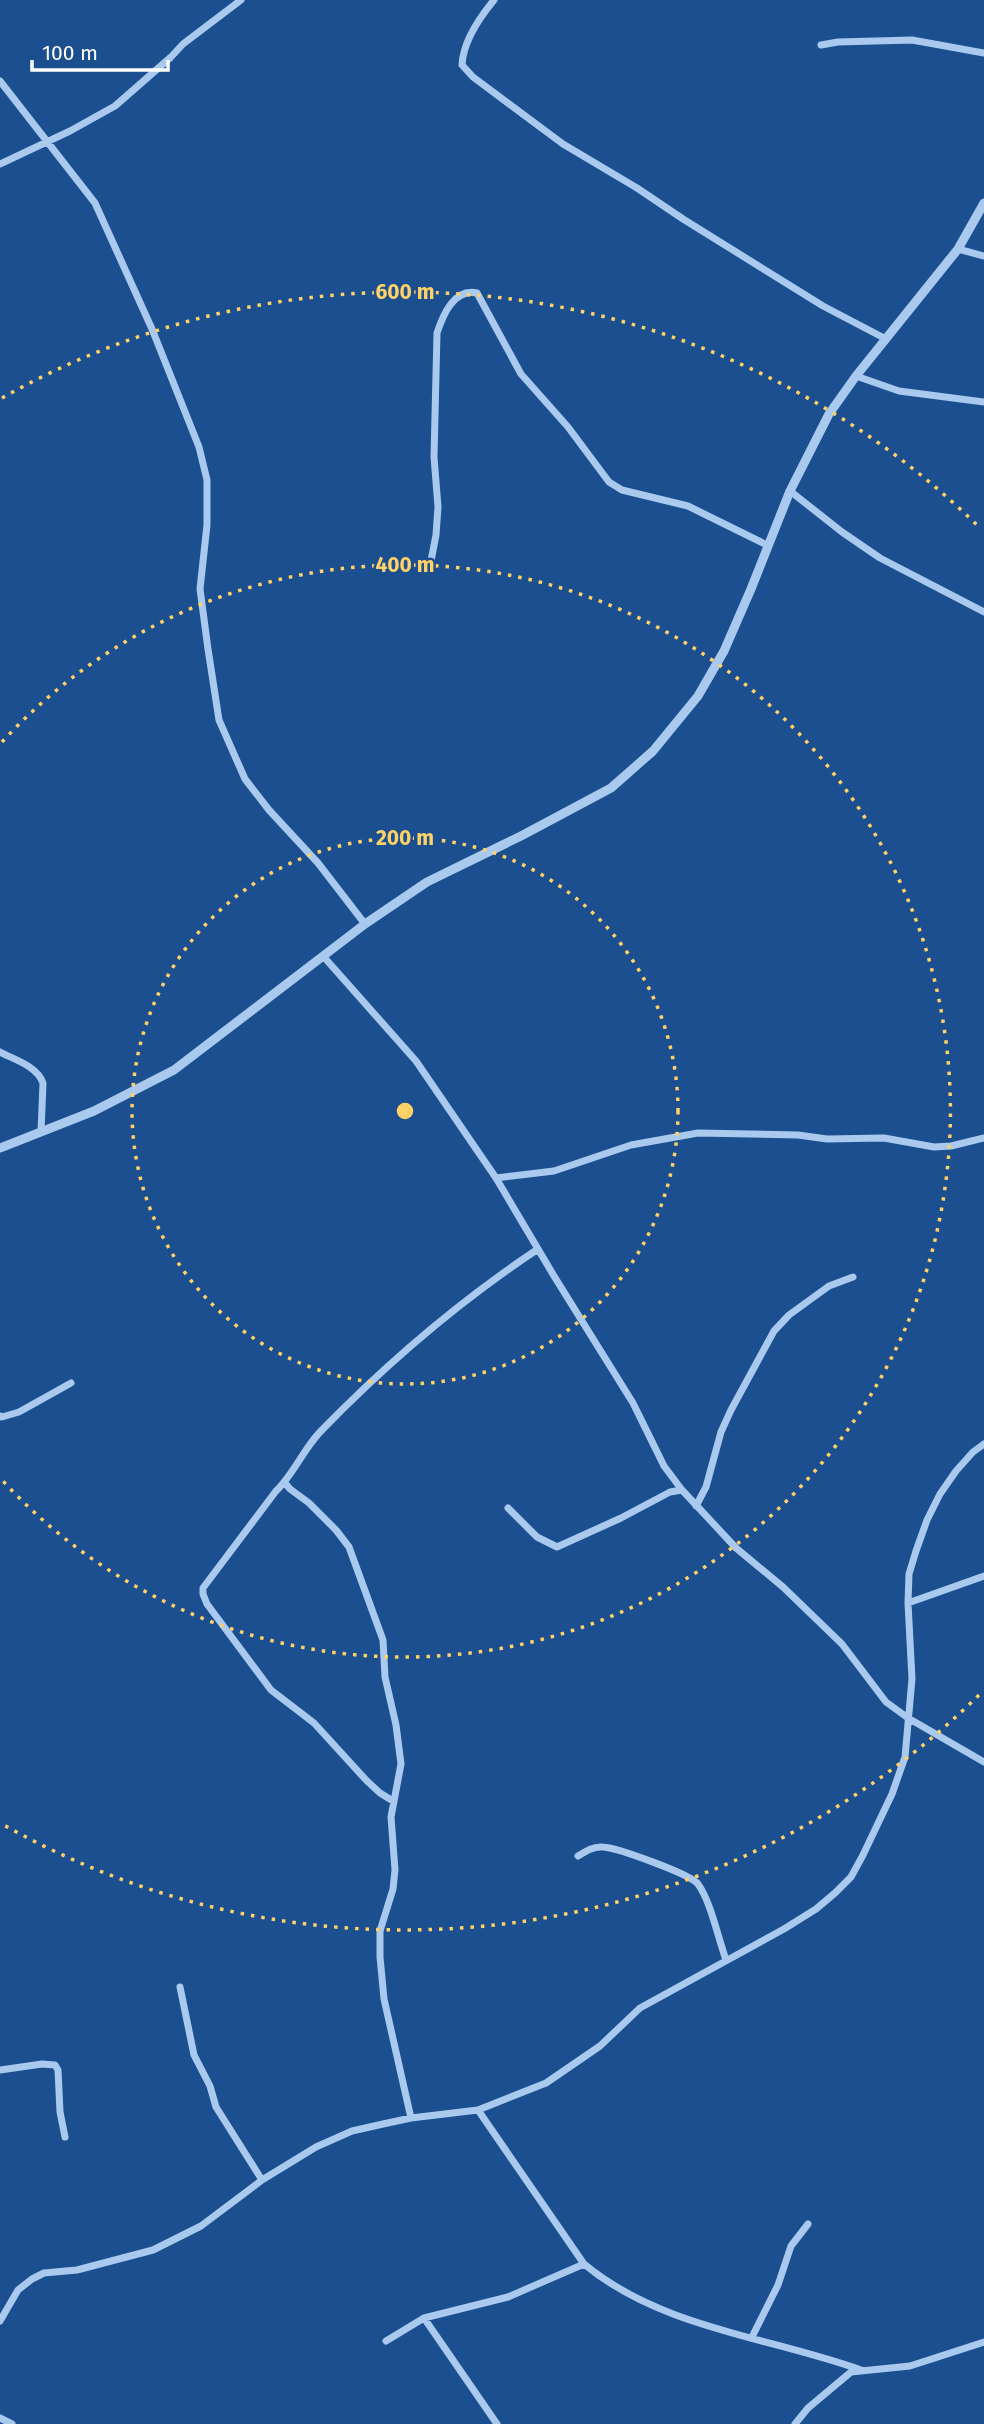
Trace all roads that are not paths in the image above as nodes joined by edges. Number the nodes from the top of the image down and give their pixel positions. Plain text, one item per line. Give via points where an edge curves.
1 (241, 0) edge
2 (494, 0) edge
3 (821, 46) dead end
4 (984, 53) edge
5 (0, 81) edge
6 (48, 142) junction
7 (0, 163) edge
8 (984, 202) edge
9 (958, 249) junction
10 (984, 256) edge
11 (886, 339) junction
12 (856, 376) junction
13 (984, 402) edge
14 (790, 491) junction
15 (767, 545) junction
16 (431, 561) dead end
17 (984, 611) edge
18 (365, 924) junction
19 (323, 956) junction
20 (0, 1052) edge
21 (41, 1132) junction
22 (984, 1138) edge
23 (0, 1148) edge
24 (496, 1178) junction
25 (538, 1249) junction
26 (853, 1277) dead end
27 (71, 1383) dead end
28 (0, 1416) edge
29 (984, 1444) edge
30 (285, 1483) junction
31 (682, 1490) junction
32 (696, 1506) junction
33 (508, 1508) dead end
34 (984, 1576) edge
35 (908, 1603) junction
36 (908, 1718) junction
37 (984, 1762) edge
38 (393, 1801) junction
39 (578, 1856) dead end
40 (726, 1960) junction
41 (180, 1987) dead end
42 (0, 2070) edge
43 (478, 2110) junction
44 (411, 2118) junction
45 (65, 2137) dead end
46 (262, 2180) junction
47 (808, 2224) dead end
48 (584, 2264) junction
49 (424, 2318) junction
50 (0, 2322) edge
51 (752, 2337) junction
52 (386, 2341) dead end
53 (984, 2342) edge
54 (861, 2370) junction
55 (0, 2418) edge
56 (12, 2424) edge
57 (496, 2424) edge
58 (795, 2424) edge

1 - 6 street via 183,44 115,106
2 - 11 street via 482,14 463,55 462,65 473,77 563,144 823,306
3 - 4 street via 912,40
5 - 6 street
6 - 7 street
6 - 18 street via 96,203 199,447 207,480 200,589 219,720 245,779
8 - 9 street
9 - 10 street
9 - 11 street
11 - 12 street
12 - 13 street via 899,391
12 - 14 street via 829,414
14 - 15 street
14 - 17 street via 880,558
15 - 16 street via 688,506 609,482 521,374 477,293 469,291 454,300 437,333 434,457 438,507
15 - 18 street via 724,651 698,696 653,751 611,788 427,882
18 - 19 street
19 - 21 street via 174,1070
19 - 24 street via 416,1061
20 - 21 street via 41,1077
21 - 23 street
22 - 24 street via 934,1147 884,1138 698,1133 631,1145 554,1171
24 - 25 street
25 - 30 street via 378,1375 315,1437
25 - 31 street
26 - 32 street via 829,1286 774,1331 726,1421
27 - 28 street via 19,1412
29 - 35 street via 956,1471 926,1520 909,1574
30 - 38 street via 349,1547 377,1621 401,1747
30 - 38 street via 207,1582 204,1597 271,1690 314,1723 366,1781
31 - 32 street
31 - 33 street via 557,1547 537,1537
32 - 36 street via 842,1644 886,1702
34 - 35 street
35 - 36 street via 912,1679
36 - 37 street
36 - 40 street via 900,1773 851,1877 817,1909
38 - 44 street via 395,1870 380,1931 380,1957 383,1999
39 - 40 street via 601,1847 694,1880 705,1898
40 - 43 street via 640,2008 600,2046 546,2083
41 - 46 street via 194,2055 216,2107
42 - 45 street via 55,2065
43 - 44 street
43 - 48 street
44 - 46 street via 352,2131
46 - 50 street via 201,2225 153,2250 32,2279 18,2290
47 - 51 street via 791,2246
48 - 49 street via 508,2297
48 - 51 street via 644,2302
49 - 52 street
49 - 57 street
51 - 54 street
53 - 54 street via 910,2366
54 - 58 street via 840,2380
55 - 56 street

